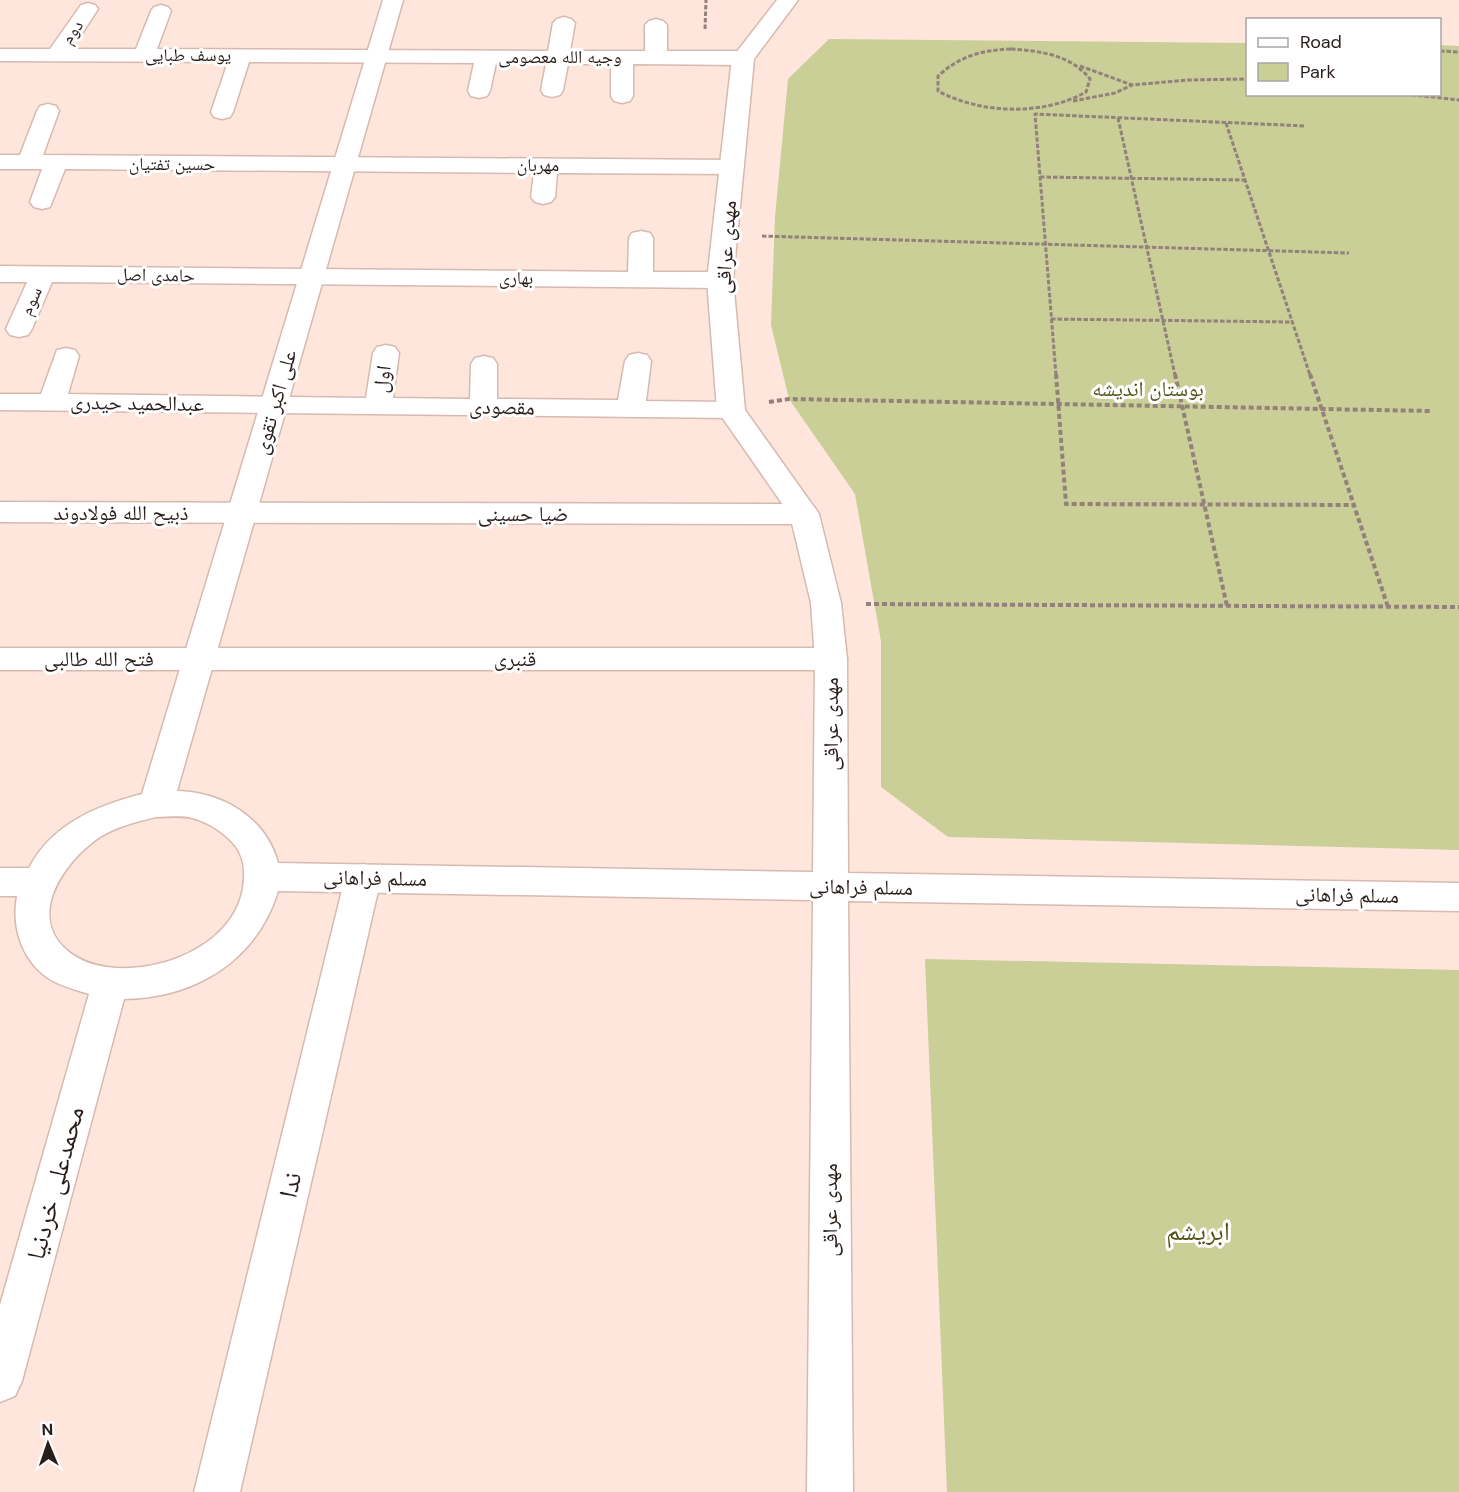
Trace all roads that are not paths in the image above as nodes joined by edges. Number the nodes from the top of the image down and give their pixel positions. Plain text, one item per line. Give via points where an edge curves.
1 (393, 0) edge
2 (788, 0) edge
3 (88, 9) dead end
4 (161, 11) dead end
5 (564, 23) dead end
6 (656, 25) dead end
7 (4, 55) edge
8 (57, 55) junction
9 (144, 55) junction
10 (241, 55) junction
11 (376, 56) junction
12 (487, 56) junction
13 (559, 57) junction
14 (622, 57) junction
15 (656, 57) junction
16 (743, 58) junction
17 (0, 80) edge
18 (552, 90) dead end
19 (479, 91) dead end
20 (622, 96) dead end
21 (48, 111) dead end
22 (222, 112) dead end
23 (0, 162) edge
24 (28, 162) junction
25 (56, 163) junction
26 (344, 165) junction
27 (546, 165) junction
28 (732, 166) junction
29 (543, 197) dead end
30 (42, 202) dead end
31 (641, 238) dead end
32 (0, 274) edge
33 (43, 274) junction
34 (312, 276) junction
35 (640, 279) junction
36 (720, 280) junction
37 (19, 329) dead end
38 (386, 353) dead end
39 (66, 356) dead end
40 (638, 361) dead end
41 (484, 364) dead end
42 (0, 402) edge
43 (52, 402) junction
44 (274, 405) junction
45 (378, 406) junction
46 (483, 407) junction
47 (632, 408) junction
48 (731, 410) junction
49 (0, 512) edge
50 (242, 513) junction
51 (804, 514) junction
52 (831, 658) junction
53 (0, 659) edge
54 (199, 660) junction
55 (156, 804) junction
56 (264, 877) junction
57 (363, 878) junction
58 (0, 882) edge
59 (37, 882) junction
60 (830, 886) junction
61 (1459, 897) edge
62 (110, 984) junction
63 (0, 1382) edge
64 (217, 1492) edge
65 (830, 1492) edge

1 - 11 street, علی اکبر تقوی
2 - 16 street
3 - 8 street, دوم
4 - 9 street
5 - 13 street
6 - 15 street
7 - 8 street, یوسف طبایی
7 - 17 street
8 - 9 street, یوسف طبایی
9 - 10 street, یوسف طبایی
10 - 11 street, یوسف طبایی
10 - 22 street
11 - 12 street, وجیه الله معصومی
11 - 26 street, علی اکبر تقوی
12 - 13 street, وجیه الله معصومی
12 - 19 street
13 - 14 street, وجیه الله معصومی
13 - 18 street
14 - 15 street, وجیه الله معصومی
14 - 20 street
15 - 16 street, وجیه الله معصومی
16 - 28 street, مهدی عراقی
21 - 24 street
23 - 24 street, حسین تفتیان
24 - 25 street, حسین تفتیان
25 - 26 street, حسین تفتیان
25 - 30 street
26 - 27 street, مهربان
26 - 34 street, علی اکبر تقوی
27 - 28 street, مهربان
27 - 29 street
28 - 36 street, مهدی عراقی
31 - 35 street
32 - 33 street, حامدی اصل
33 - 34 street, حامدی اصل
33 - 37 street, سوم
34 - 35 street, بهاری
34 - 44 street, علی اکبر تقوی
35 - 36 street, بهاری
36 - 48 street, مهدی عراقی
38 - 45 street, اول
39 - 43 street
40 - 47 street
41 - 46 street
42 - 43 street, عبدالحمید حیدری
43 - 44 street, عبدالحمید حیدری
44 - 45 street, مقصودی
44 - 50 street, علی اکبر تقوی
45 - 46 street, مقصودی
46 - 47 street, مقصودی
47 - 48 street, مقصودی
48 - 51 street, مهدی عراقی
49 - 50 street, ذبیح الله فولادوند
50 - 51 street, ضیا حسینی
50 - 54 street, علی اکبر تقوی
51 - 52 street, مهدی عراقی via 826,603
52 - 54 street, قنبری
52 - 60 street, مهدی عراقی
53 - 54 street, فتح الله طالبی
54 - 55 street, علی اکبر تقوی
55 - 56 street via 190,805 220,813 244,828 259,850
55 - 59 street via 119,813 84,830 56,853
56 - 57 street, مسلم فراهانی
56 - 62 street via 258,904 242,931 215,955 183,973 146,983
57 - 60 street, مسلم فراهانی
57 - 64 street, ندا
58 - 59 street
59 - 62 street via 30,910 34,937 45,953 77,976
60 - 61 street, مسلم فراهانی
60 - 65 street, مهدی عراقی
62 - 63 street, محمدعلی خردنیا

